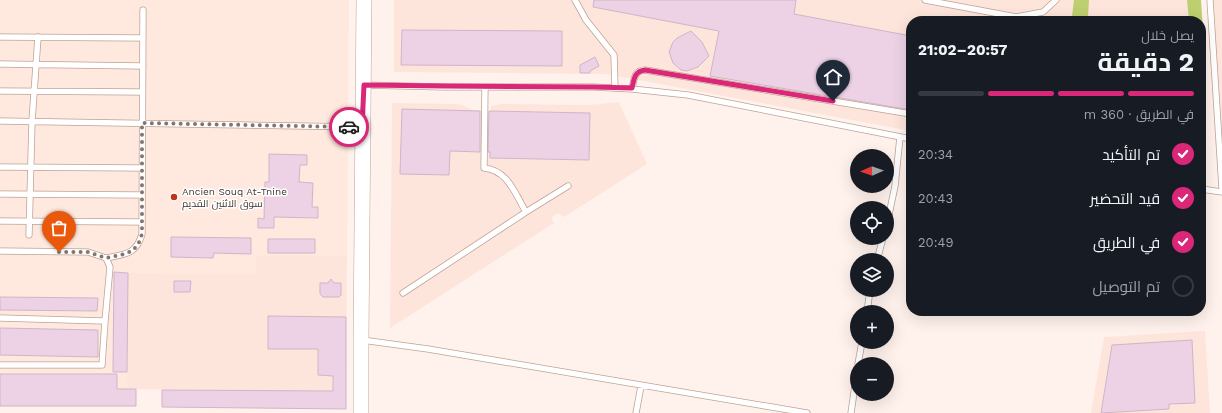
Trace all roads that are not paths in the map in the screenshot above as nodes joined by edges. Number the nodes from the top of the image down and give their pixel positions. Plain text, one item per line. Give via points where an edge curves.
1 (364, 0) edge
2 (575, 0) edge
3 (925, 0) edge
4 (1056, 0) edge
5 (1210, 0) edge
6 (143, 10) dead end
7 (1011, 16) edge
8 (1021, 16) edge
9 (0, 37) edge
10 (38, 37) junction
11 (143, 38) junction
12 (0, 64) edge
13 (36, 65) junction
14 (143, 66) junction
15 (364, 85) junction
16 (485, 87) junction
17 (615, 88) junction
18 (632, 88) junction
19 (0, 91) edge
20 (34, 92) junction
21 (142, 92) junction
22 (906, 113) edge
23 (0, 121) edge
24 (32, 121) junction
25 (142, 123) junction
26 (362, 127) junction
27 (900, 137) junction
28 (906, 138) edge
29 (0, 167) edge
30 (31, 167) junction
31 (142, 168) junction
32 (568, 186) dead end
33 (1222, 188) edge
34 (1206, 190) edge
35 (1222, 192) edge
36 (0, 194) edge
37 (30, 194) junction
38 (142, 195) junction
39 (892, 201) edge
40 (526, 212) junction
41 (0, 221) edge
42 (29, 222) junction
43 (142, 222) junction
44 (29, 235) dead end
45 (0, 251) edge
46 (106, 258) junction
47 (403, 293) dead end
48 (0, 318) edge
49 (105, 321) junction
50 (361, 339) junction
51 (0, 365) edge
52 (641, 386) junction
53 (852, 401) edge
54 (361, 413) edge
55 (636, 413) edge
56 (808, 413) edge
57 (850, 413) edge

1 - 15 street
2 - 17 lane via 586,20 614,55
3 - 7 lane
4 - 8 lane via 1043,12
5 - 33 lane
6 - 11 lane
9 - 10 lane
10 - 11 lane
10 - 13 lane
11 - 14 lane
12 - 13 lane
13 - 14 lane
13 - 20 lane
14 - 21 lane
15 - 16 lane
15 - 26 street
16 - 17 lane
16 - 40 lane via 484,168 498,171 505,177
17 - 18 lane
18 - 22 lane via 635,75 645,70
18 - 27 lane via 688,95
19 - 20 lane
20 - 21 lane
20 - 24 lane
21 - 25 lane
23 - 24 lane
24 - 25 lane
24 - 30 lane
25 - 26 lane
25 - 31 lane
26 - 50 street
27 - 28 lane
27 - 39 lane
29 - 30 lane
30 - 31 lane
30 - 37 lane
31 - 38 lane
32 - 40 lane
34 - 35 lane
36 - 37 lane
37 - 38 lane
37 - 42 lane
38 - 43 lane
40 - 47 lane
41 - 42 lane
42 - 43 lane
42 - 44 lane
43 - 46 lane via 142,234 138,245 132,251
45 - 46 lane via 88,252
46 - 49 lane via 110,267
48 - 49 lane
49 - 51 lane via 102,365
50 - 52 lane
50 - 54 street
52 - 55 lane
52 - 56 lane
53 - 57 lane

